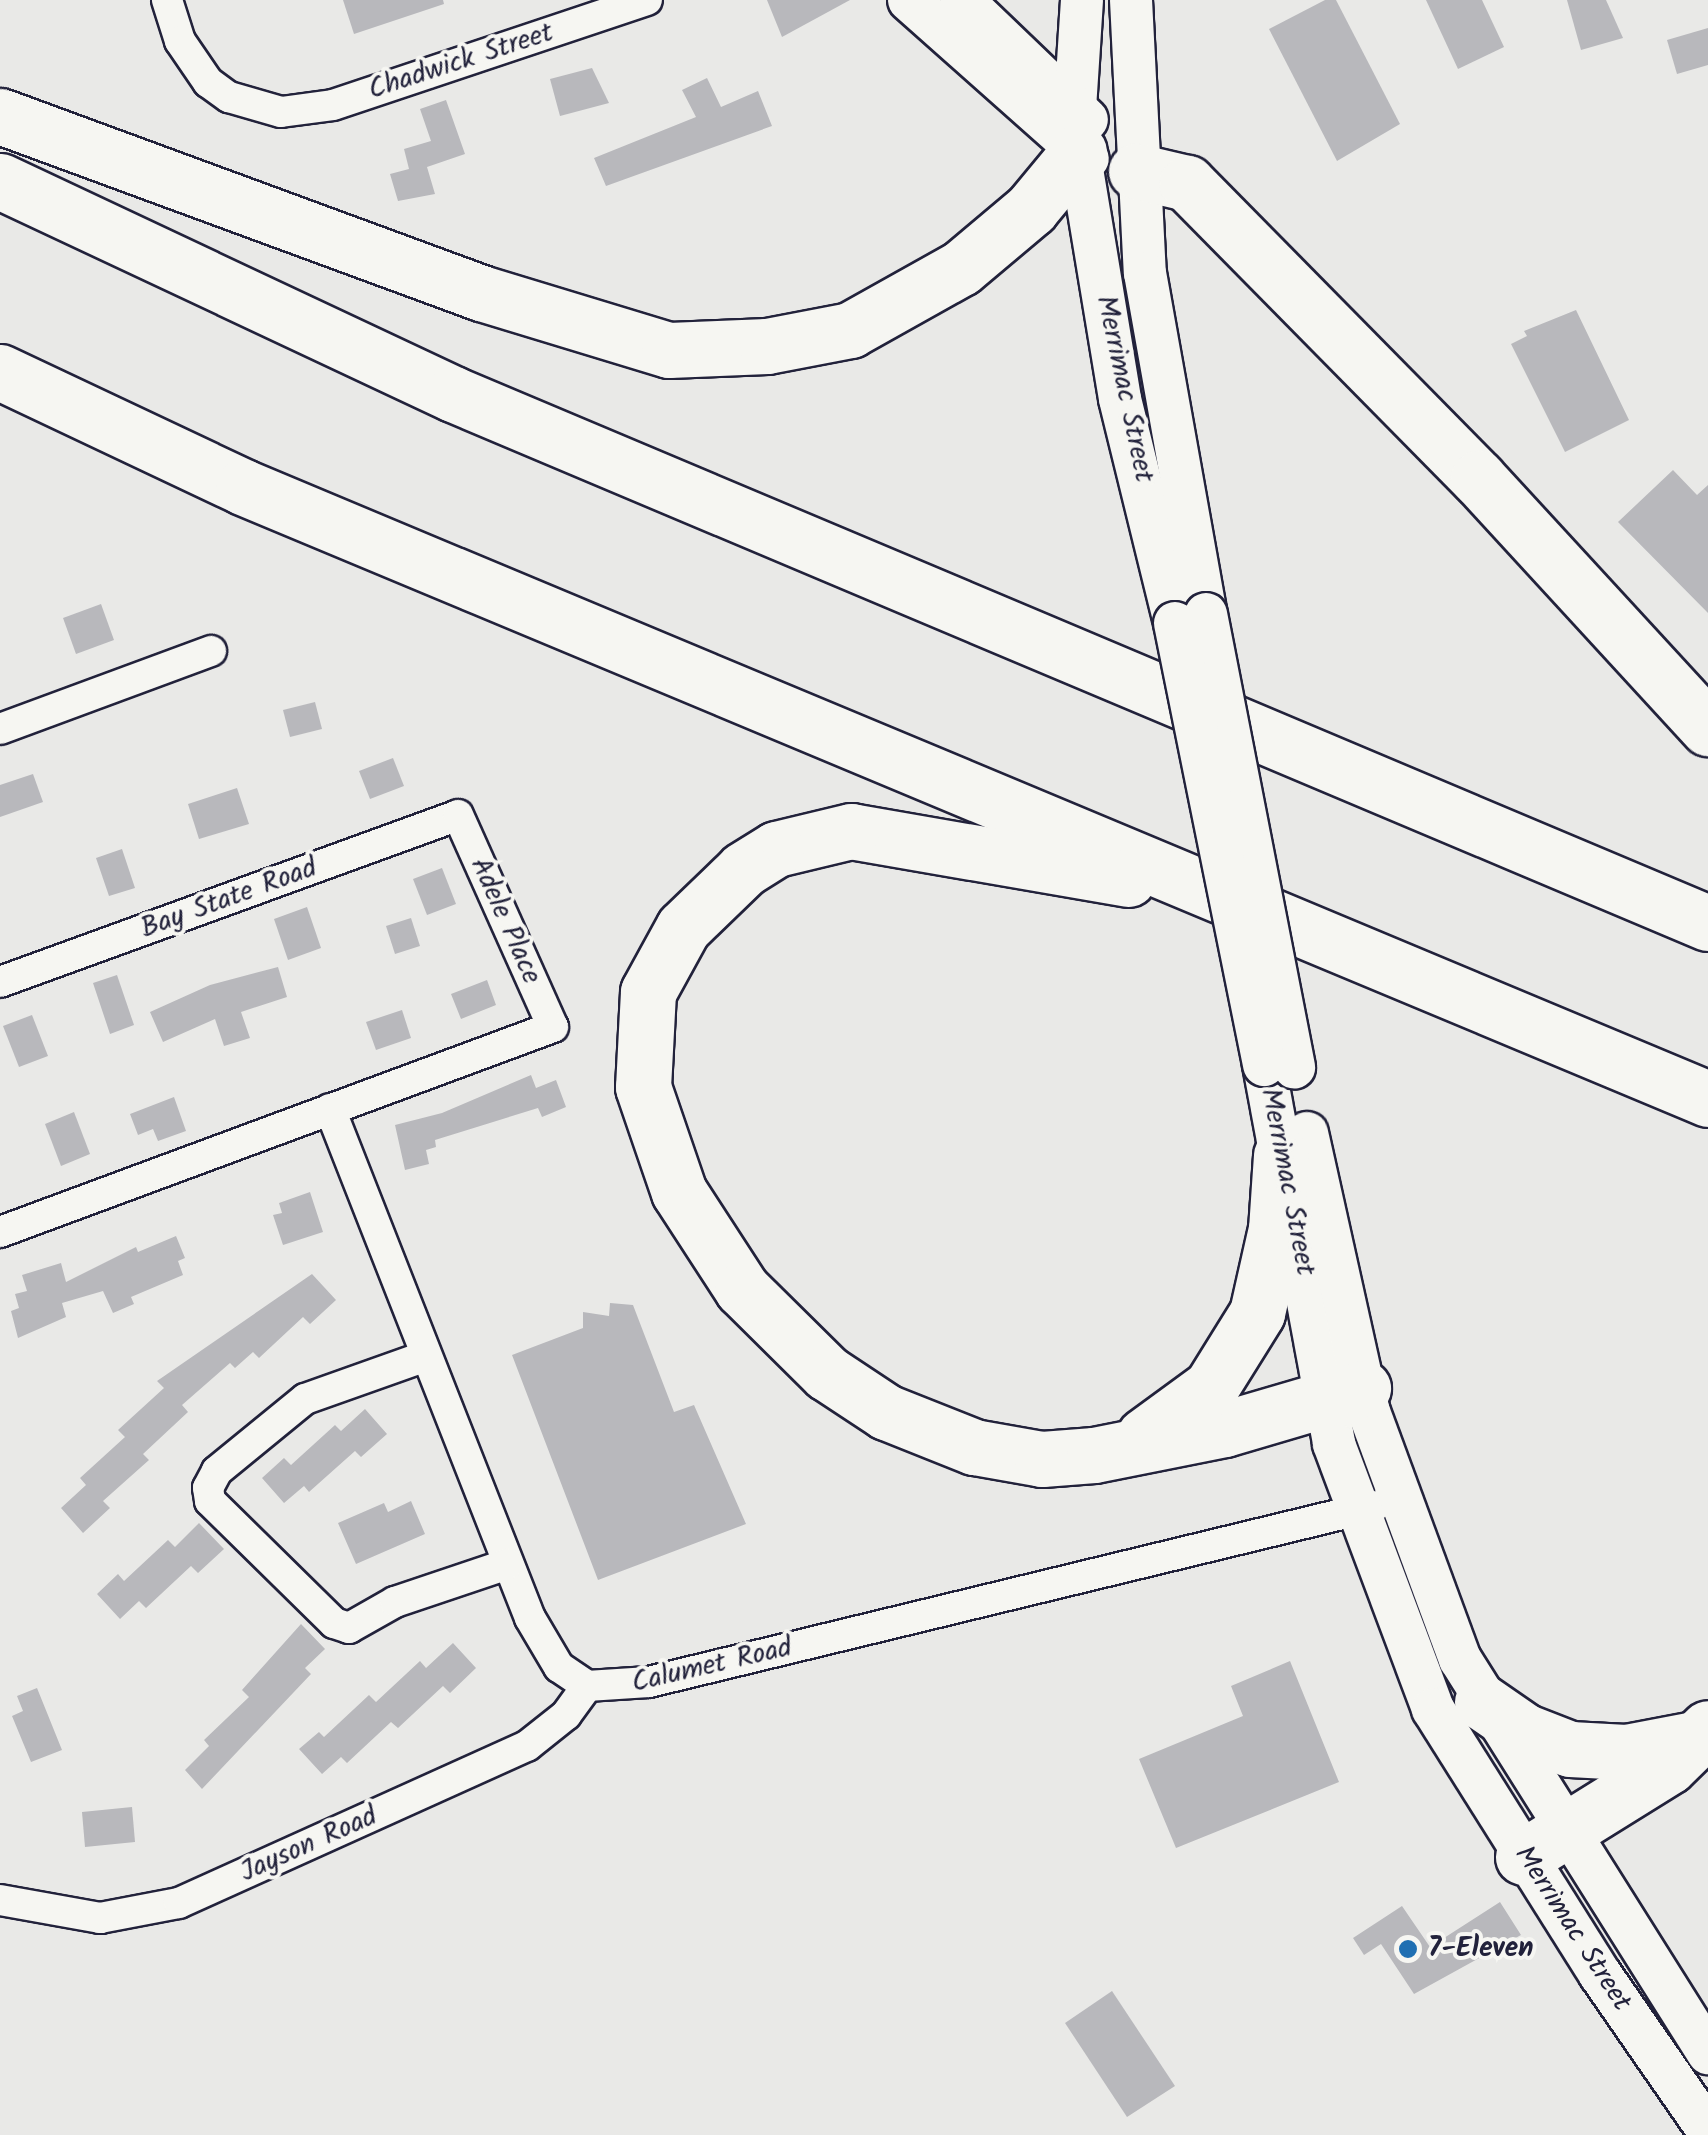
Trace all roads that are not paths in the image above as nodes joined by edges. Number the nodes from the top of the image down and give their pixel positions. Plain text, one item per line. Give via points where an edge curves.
1 (167, 0) edge
2 (646, 0) edge
3 (909, 0) edge
4 (962, 0) edge
5 (1082, 0) edge
6 (1132, 0) edge
7 (0, 116) edge
8 (1077, 129) junction
9 (0, 180) edge
10 (1138, 189) junction
11 (0, 372) edge
12 (1190, 618) junction
13 (211, 651) dead end
14 (1708, 728) edge
15 (0, 729) edge
16 (458, 815) joint
17 (1208, 892) junction
18 (1708, 923) edge
19 (0, 982) edge
20 (1279, 1067) junction
21 (1626, 1067) junction
22 (1708, 1099) edge
23 (330, 1110) junction
24 (1708, 1126) edge
25 (1282, 1155) junction
26 (0, 1232) edge
27 (426, 1356) junction
28 (1343, 1393) junction
29 (1128, 1445) junction
30 (1398, 1500) junction
31 (1356, 1511) junction
32 (508, 1564) junction
33 (587, 1686) junction
34 (1482, 1702) junction
35 (1700, 1734) edge
36 (1544, 1844) junction
37 (0, 1900) edge
38 (1708, 2053) edge
39 (1708, 2130) edge

1 - 2 street, Chadwick Street via 191,62 230,97 282,112 332,105
3 - 8 main road
4 - 8 main road
5 - 8 main road, Merrimac Street
6 - 10 main road, Merrimac Street
7 - 8 highway via 481,292 669,350 767,346 850,330 961,268 1031,209
8 - 10 main road
8 - 12 main road, Merrimac Street via 1120,399
9 - 18 highway via 453,394
10 - 12 main road, Merrimac Street
10 - 14 highway via 1187,183 1478,478
11 - 17 highway via 243,487
12 - 20 main road, Merrimac Street, bridge
13 - 15 street
16 - 19 street, Bay State Road
16 - 23 street, Adele Place via 552,1027
17 - 21 highway
17 - 29 highway via 888,832 819,835 776,849 713,896 683,928 648,992 643,1087 660,1149 702,1235 782,1333 886,1412 942,1438 1042,1460
20 - 25 main road, Merrimac Street
20 - 28 main road, Merrimac Street
21 - 22 highway
21 - 24 highway
23 - 26 street
23 - 27 street
25 - 28 main road, Merrimac Street
25 - 29 highway via 1269,1267 1258,1313 1236,1355 1188,1409
27 - 32 street
27 - 32 street via 304,1399 216,1471 210,1501 309,1601 348,1628 395,1602
28 - 29 highway via 1224,1429
28 - 30 main road, Merrimac Street
28 - 31 main road, Merrimac Street
30 - 31 street, Calumet Road
30 - 34 main road, Merrimac Street
31 - 33 street, Calumet Road via 650,1682
31 - 36 main road, Merrimac Street via 1433,1708
32 - 33 street via 552,1657
33 - 37 street, Jayson Road via 566,1715 526,1746 180,1902 100,1918
34 - 35 highway via 1524,1731 1570,1749 1626,1752
34 - 36 main road, Merrimac Street
35 - 36 highway via 1668,1766
36 - 38 main road, Merrimac Street
36 - 39 main road, Merrimac Street

